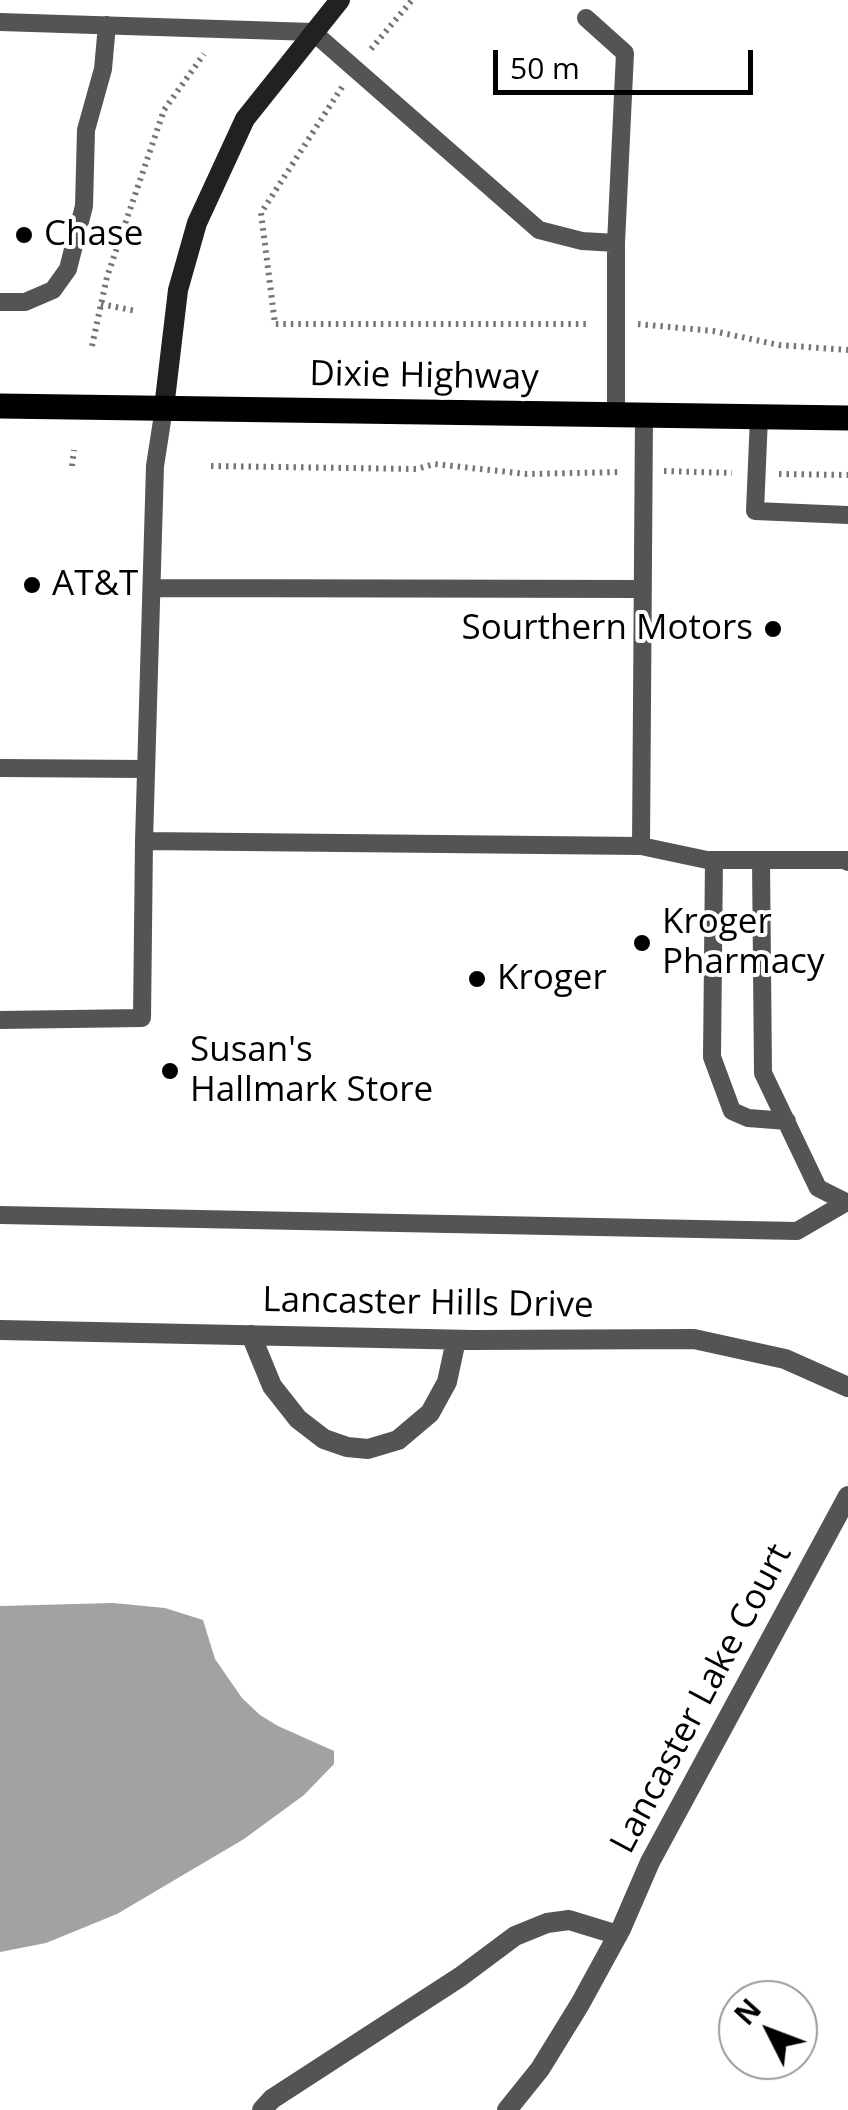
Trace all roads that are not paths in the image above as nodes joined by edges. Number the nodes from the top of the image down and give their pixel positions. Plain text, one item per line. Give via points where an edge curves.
1 (340, 0) edge
2 (586, 18) dead end
3 (0, 22) edge
4 (107, 24) junction
5 (313, 32) junction
6 (616, 243) junction
7 (0, 302) edge
8 (0, 406) edge
9 (164, 408) junction
10 (616, 414) junction
11 (644, 415) junction
12 (759, 417) junction
13 (848, 418) edge
14 (848, 515) edge
15 (152, 588) junction
16 (642, 589) junction
17 (0, 768) edge
18 (146, 769) junction
19 (144, 841) junction
20 (641, 846) junction
21 (714, 860) junction
22 (761, 860) junction
23 (848, 862) edge
24 (0, 1020) edge
25 (787, 1120) junction
26 (846, 1203) edge
27 (0, 1214) edge
28 (0, 1330) edge
29 (252, 1334) junction
30 (456, 1340) junction
31 (848, 1387) edge
32 (848, 1496) edge
33 (618, 1935) junction
34 (262, 2110) edge
35 (507, 2110) edge

1 - 5 main road
2 - 6 lane via 625,54
3 - 4 lane
4 - 5 lane
4 - 7 lane via 103,70 86,130 84,206 68,270 53,290 25,302
5 - 6 lane via 540,230
5 - 9 main road via 245,119 196,223 178,290
6 - 10 lane
8 - 9 main road, Dixie Highway
9 - 10 main road, Dixie Highway
9 - 15 lane
10 - 11 main road, Dixie Highway
11 - 12 main road, Dixie Highway
11 - 16 lane
12 - 13 main road, Dixie Highway
12 - 14 lane via 755,511
15 - 16 lane
15 - 18 lane
16 - 20 lane
17 - 18 lane
18 - 19 lane
19 - 20 lane
19 - 24 lane via 142,1018
20 - 21 lane
21 - 22 lane
21 - 25 lane via 712,1056 732,1111
22 - 23 lane
22 - 25 lane via 763,1073
25 - 26 lane via 818,1188
26 - 27 lane via 797,1231
28 - 29 street, Lancaster Hills Drive
29 - 30 street, Lancaster Hills Drive
29 - 30 street via 272,1386 298,1419 324,1439 368,1450 398,1440 430,1413 447,1382
30 - 31 street, Lancaster Hills Drive via 694,1340 785,1359
32 - 33 street, Lancaster Lake Court via 650,1862
33 - 34 street via 569,1920 515,1936
33 - 35 street, Lancaster Lake Court via 540,2069

